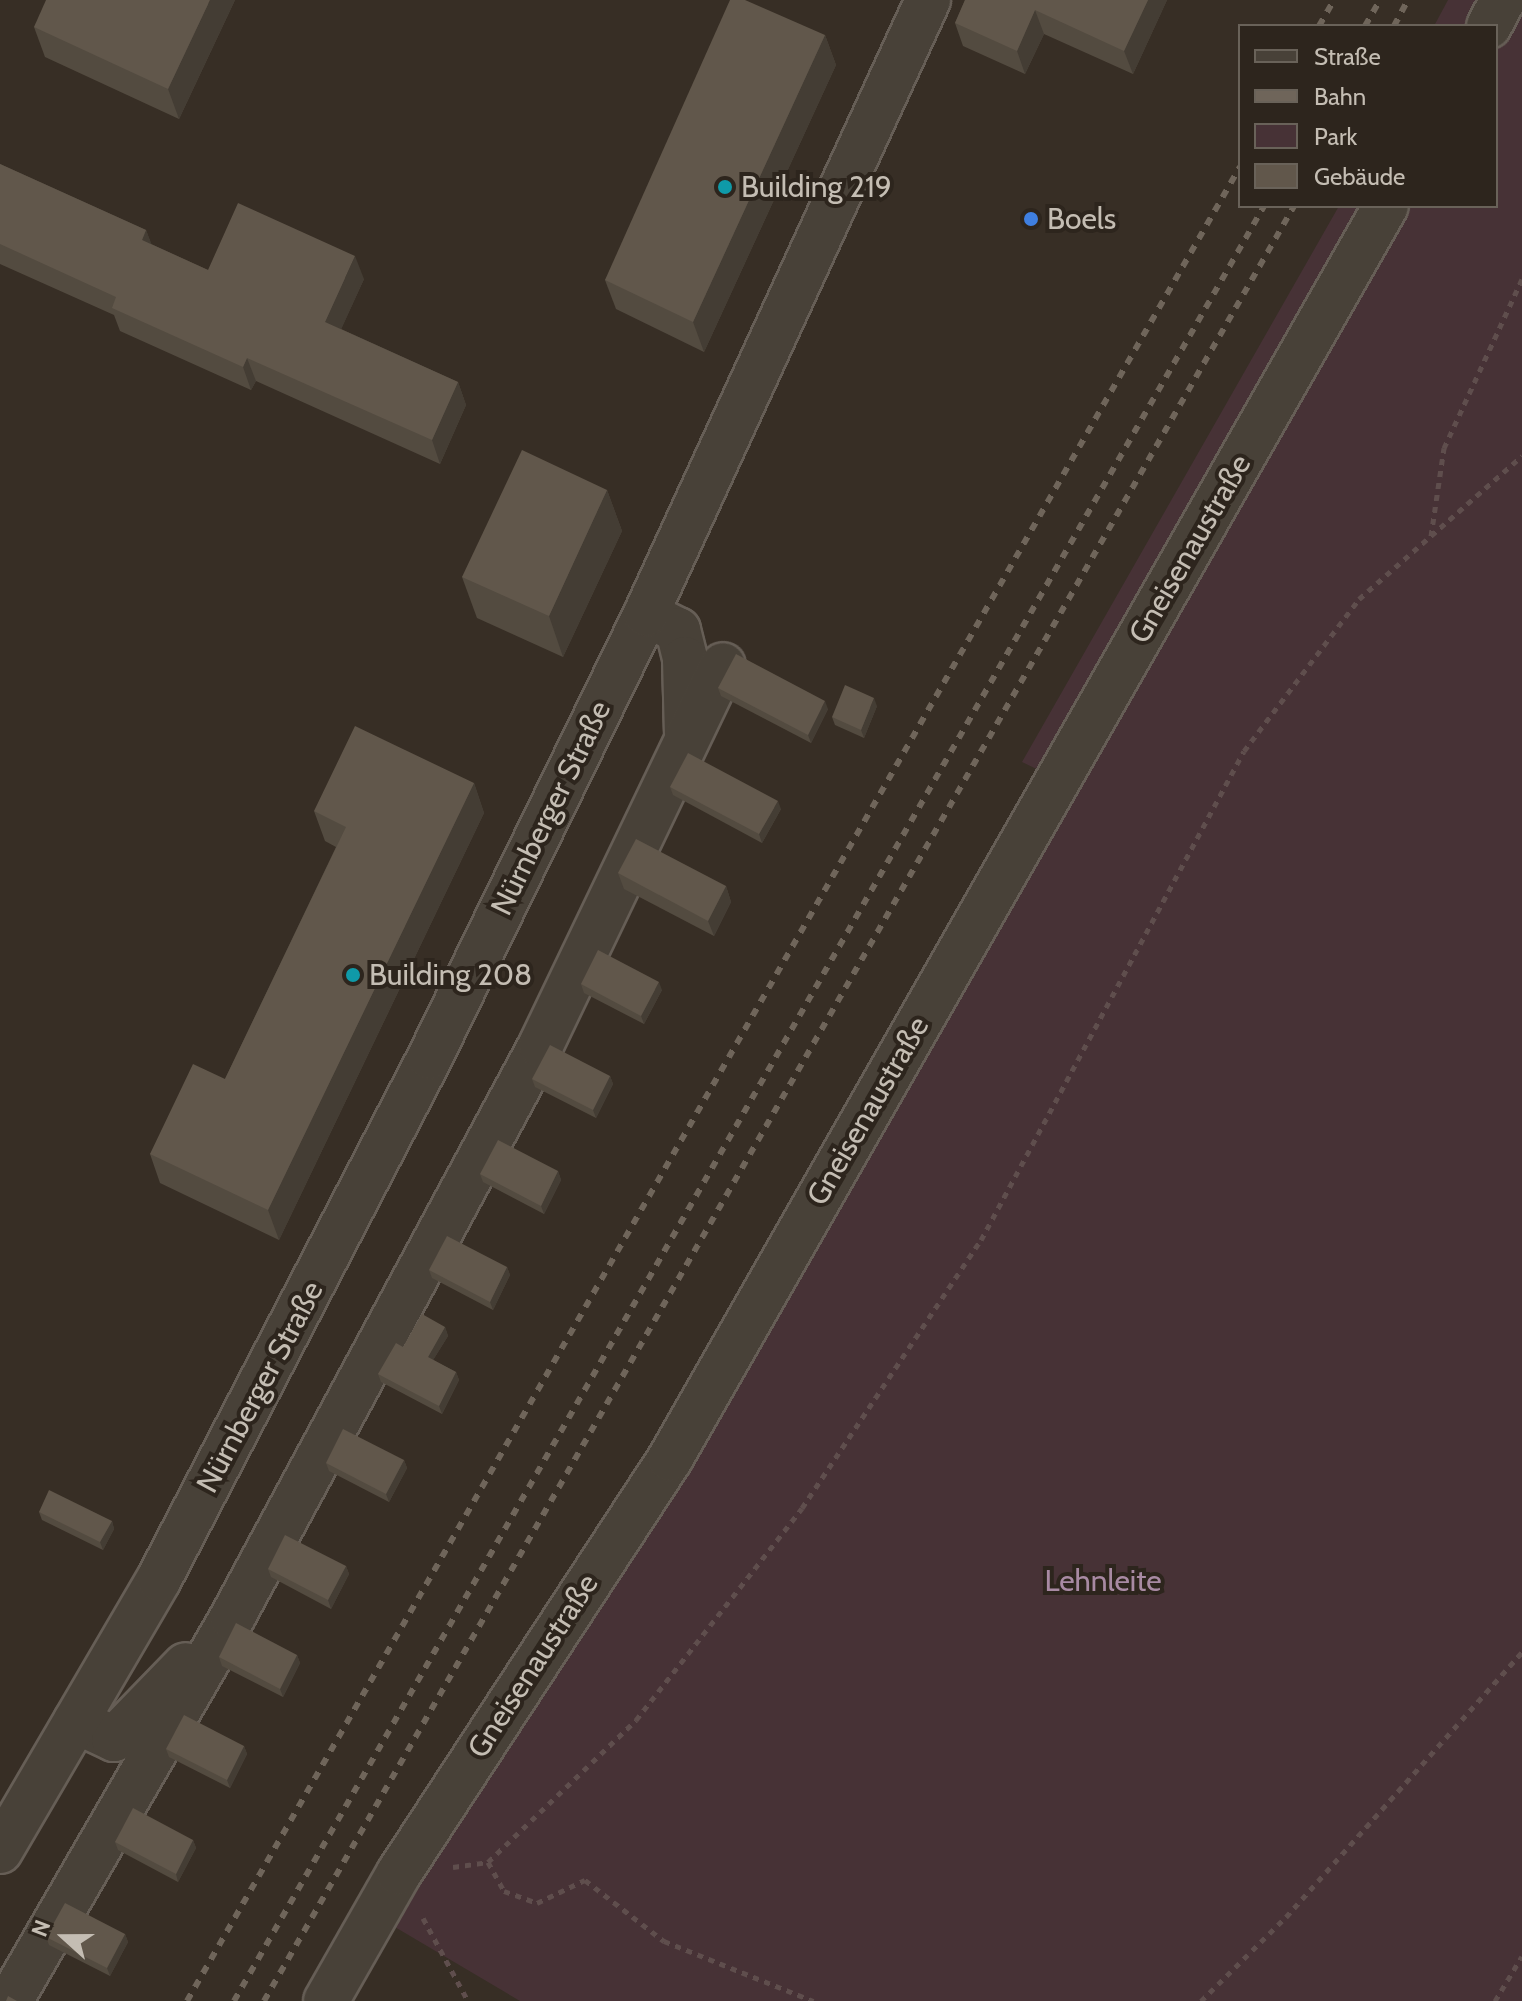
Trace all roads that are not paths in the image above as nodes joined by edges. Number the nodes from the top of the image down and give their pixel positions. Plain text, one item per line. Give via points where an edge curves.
1 (928, 0) edge
2 (1503, 0) edge
3 (1490, 24) edge
4 (1385, 208) edge
5 (646, 614) junction
6 (723, 665) dead end
7 (687, 743) junction
8 (232, 1618) junction
9 (76, 1721) junction
10 (0, 1851) edge
11 (10, 2001) edge
12 (326, 2001) edge

1 - 5 street, Nürnberger Straße
2 - 3 street
4 - 12 street, Gneisenaustraße via 670,1459 399,1873
5 - 7 street via 678,630 685,659
5 - 9 street, Nürnberger Straße via 286,1340 159,1579
6 - 7 street
7 - 8 street via 541,1045
8 - 9 street via 114,1739
8 - 11 street
9 - 10 street, Nürnberger Straße

